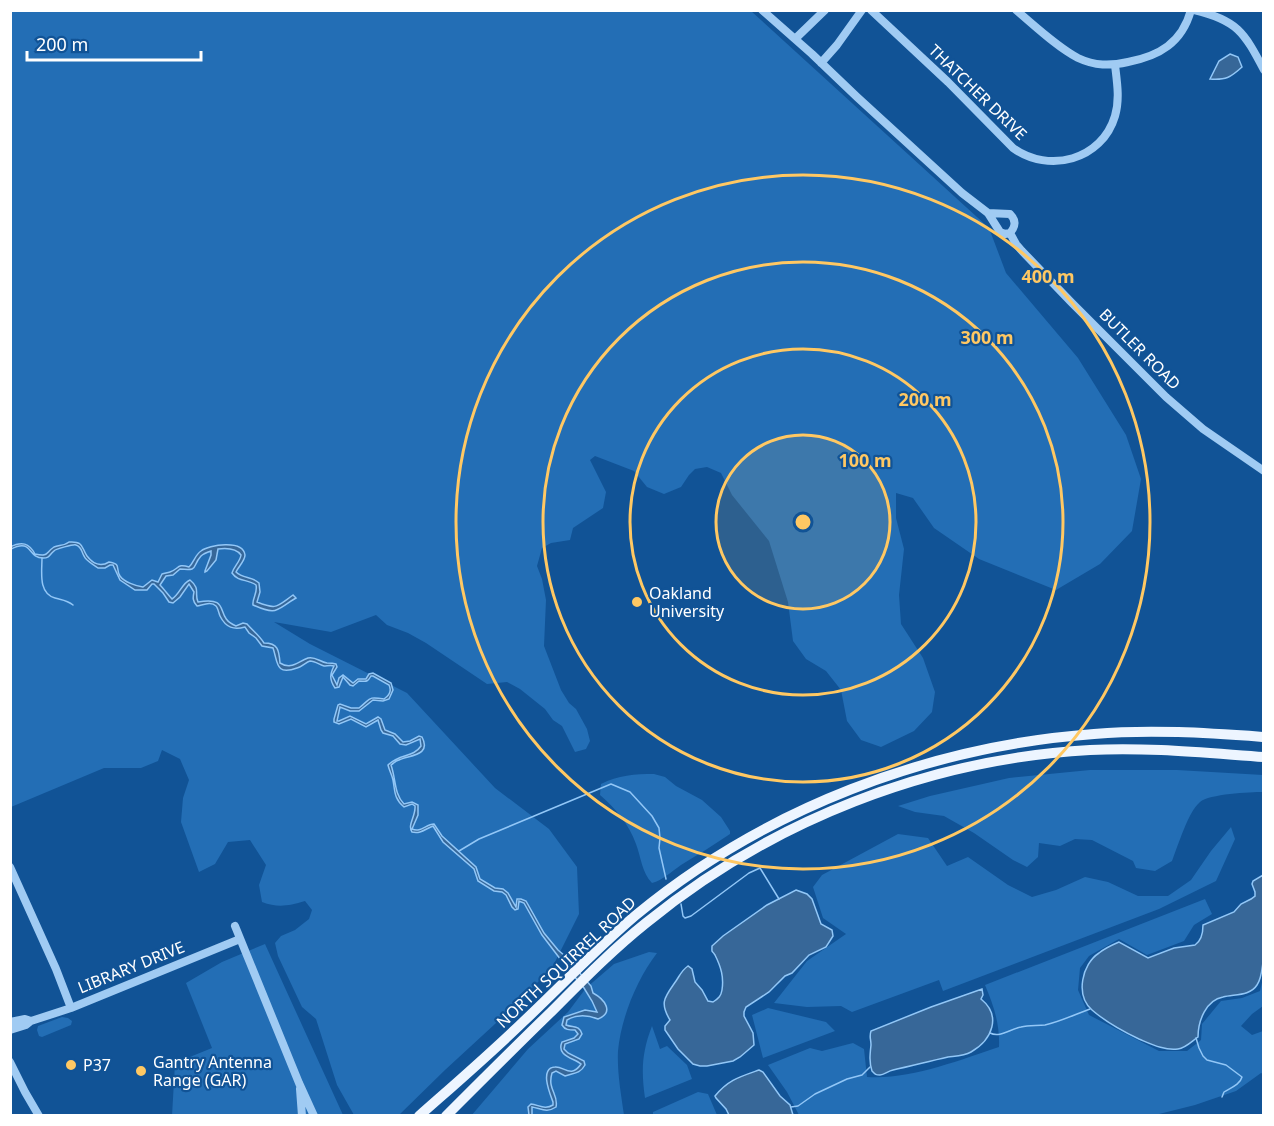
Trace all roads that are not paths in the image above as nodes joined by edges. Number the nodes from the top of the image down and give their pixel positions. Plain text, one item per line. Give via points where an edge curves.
1 (762, 10) edge
2 (825, 10) edge
3 (862, 10) edge
4 (871, 10) edge
5 (1016, 10) edge
6 (1193, 10) edge
7 (795, 39) junction
8 (821, 63) junction
9 (1115, 65) junction
10 (1263, 70) edge
11 (988, 213) junction
12 (1010, 233) junction
13 (1263, 471) edge
14 (1263, 737) edge
15 (1263, 757) edge
16 (10, 867) edge
17 (235, 926) dead end
18 (240, 939) junction
19 (568, 987) junction
20 (71, 1008) junction
21 (31, 1021) junction
22 (10, 1022) edge
23 (10, 1030) edge
24 (10, 1062) edge
25 (10, 1076) edge
26 (299, 1083) junction
27 (25, 1092) junction
28 (39, 1116) edge
29 (302, 1116) edge
30 (314, 1116) edge
31 (419, 1116) edge
32 (446, 1116) edge

1 - 7 street, BUTLER ROAD
2 - 7 street
3 - 8 street
4 - 9 street, THATCHER DRIVE via 1012,148 1042,161 1064,161 1083,155 1108,131 1118,101
5 - 9 street via 1077,57
6 - 9 street via 1182,32 1164,49
6 - 10 street via 1219,17 1239,29
7 - 8 street, BUTLER ROAD
8 - 11 street, BUTLER ROAD
11 - 12 street, BUTLER ROAD via 1000,232
11 - 12 street, BUTLER ROAD via 1010,214 1015,226
12 - 13 street, BUTLER ROAD via 1022,251 1166,397
14 - 19 main road, NORTH SQUIRREL ROAD via 1178,731 1093,734 1006,745 905,770 822,802 738,844 654,901 613,935 588,958
15 - 19 main road, NORTH SQUIRREL ROAD via 1090,750 962,768 895,787 810,820 734,861 690,889
16 - 20 street
17 - 18 street
18 - 20 street, LIBRARY DRIVE
18 - 26 street
19 - 31 main road, NORTH SQUIRREL ROAD
19 - 32 main road, NORTH SQUIRREL ROAD
20 - 21 street, LIBRARY DRIVE
21 - 22 street, LIBRARY DRIVE
21 - 23 street, LIBRARY DRIVE
24 - 27 street
25 - 27 street
26 - 29 street
26 - 30 street
27 - 28 street

